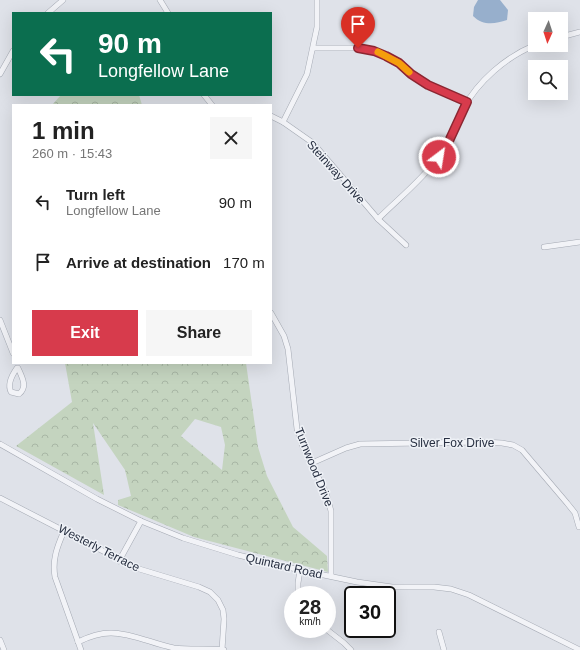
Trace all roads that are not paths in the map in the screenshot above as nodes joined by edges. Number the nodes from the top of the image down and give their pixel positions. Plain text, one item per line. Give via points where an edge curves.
1 (63, 0) edge
2 (160, 0) edge
3 (317, 0) edge
4 (49, 12) edge
5 (167, 12) edge
6 (580, 32) edge
7 (568, 35) edge
8 (314, 48) junction
9 (528, 49) edge
10 (12, 53) edge
11 (0, 74) edge
12 (205, 96) edge
13 (467, 102) junction
14 (211, 104) edge
15 (272, 116) edge
16 (283, 122) junction
17 (378, 219) junction
18 (580, 242) edge
19 (406, 245) dead end
20 (544, 247) dead end
21 (272, 315) edge
22 (0, 320) edge
23 (12, 351) edge
24 (16, 366) edge
25 (0, 444) edge
26 (312, 463) junction
27 (0, 498) edge
28 (141, 521) junction
29 (579, 527) dead end
30 (64, 531) junction
31 (119, 561) junction
32 (300, 570) junction
33 (331, 576) junction
34 (298, 586) edge
35 (439, 632) dead end
36 (336, 637) edge
37 (0, 640) edge
38 (78, 642) junction
39 (4, 650) edge
40 (81, 650) edge
41 (223, 650) edge
42 (351, 650) edge
43 (444, 650) edge
44 (580, 650) edge

1 - 4 street
2 - 5 street
3 - 8 street
6 - 7 street
8 - 13 street via 358,48 374,51 399,63 428,85
8 - 16 street via 307,74
9 - 13 street via 499,66
10 - 11 street
12 - 14 street
13 - 17 street via 439,157
15 - 16 street, Steinway Drive
16 - 17 street, Steinway Drive via 313,143
17 - 19 street, Steinway Drive
18 - 20 street
21 - 26 street, Turnwood Drive via 288,349 297,429
22 - 23 street
24 - 24 street via 9,388 11,392 19,394 24,388 24,383
25 - 28 street, Quintard Road
26 - 29 street, Silver Fox Drive via 360,444 502,442 513,445 525,454 571,508 577,517
26 - 33 street, Turnwood Drive via 331,511
27 - 30 street, Westerly Terrace
28 - 31 street
28 - 32 street, Quintard Road via 183,538 238,555
30 - 31 street, Westerly Terrace
30 - 38 street via 55,555 54,572
31 - 41 street, Westerly Terrace via 200,587 215,595 223,610
32 - 33 street, Quintard Road
32 - 34 street
33 - 44 street, Quintard Road via 392,587 451,589 469,595
35 - 43 street
36 - 42 street
37 - 39 street
38 - 40 street
38 - 41 street via 110,633 124,634 172,647

